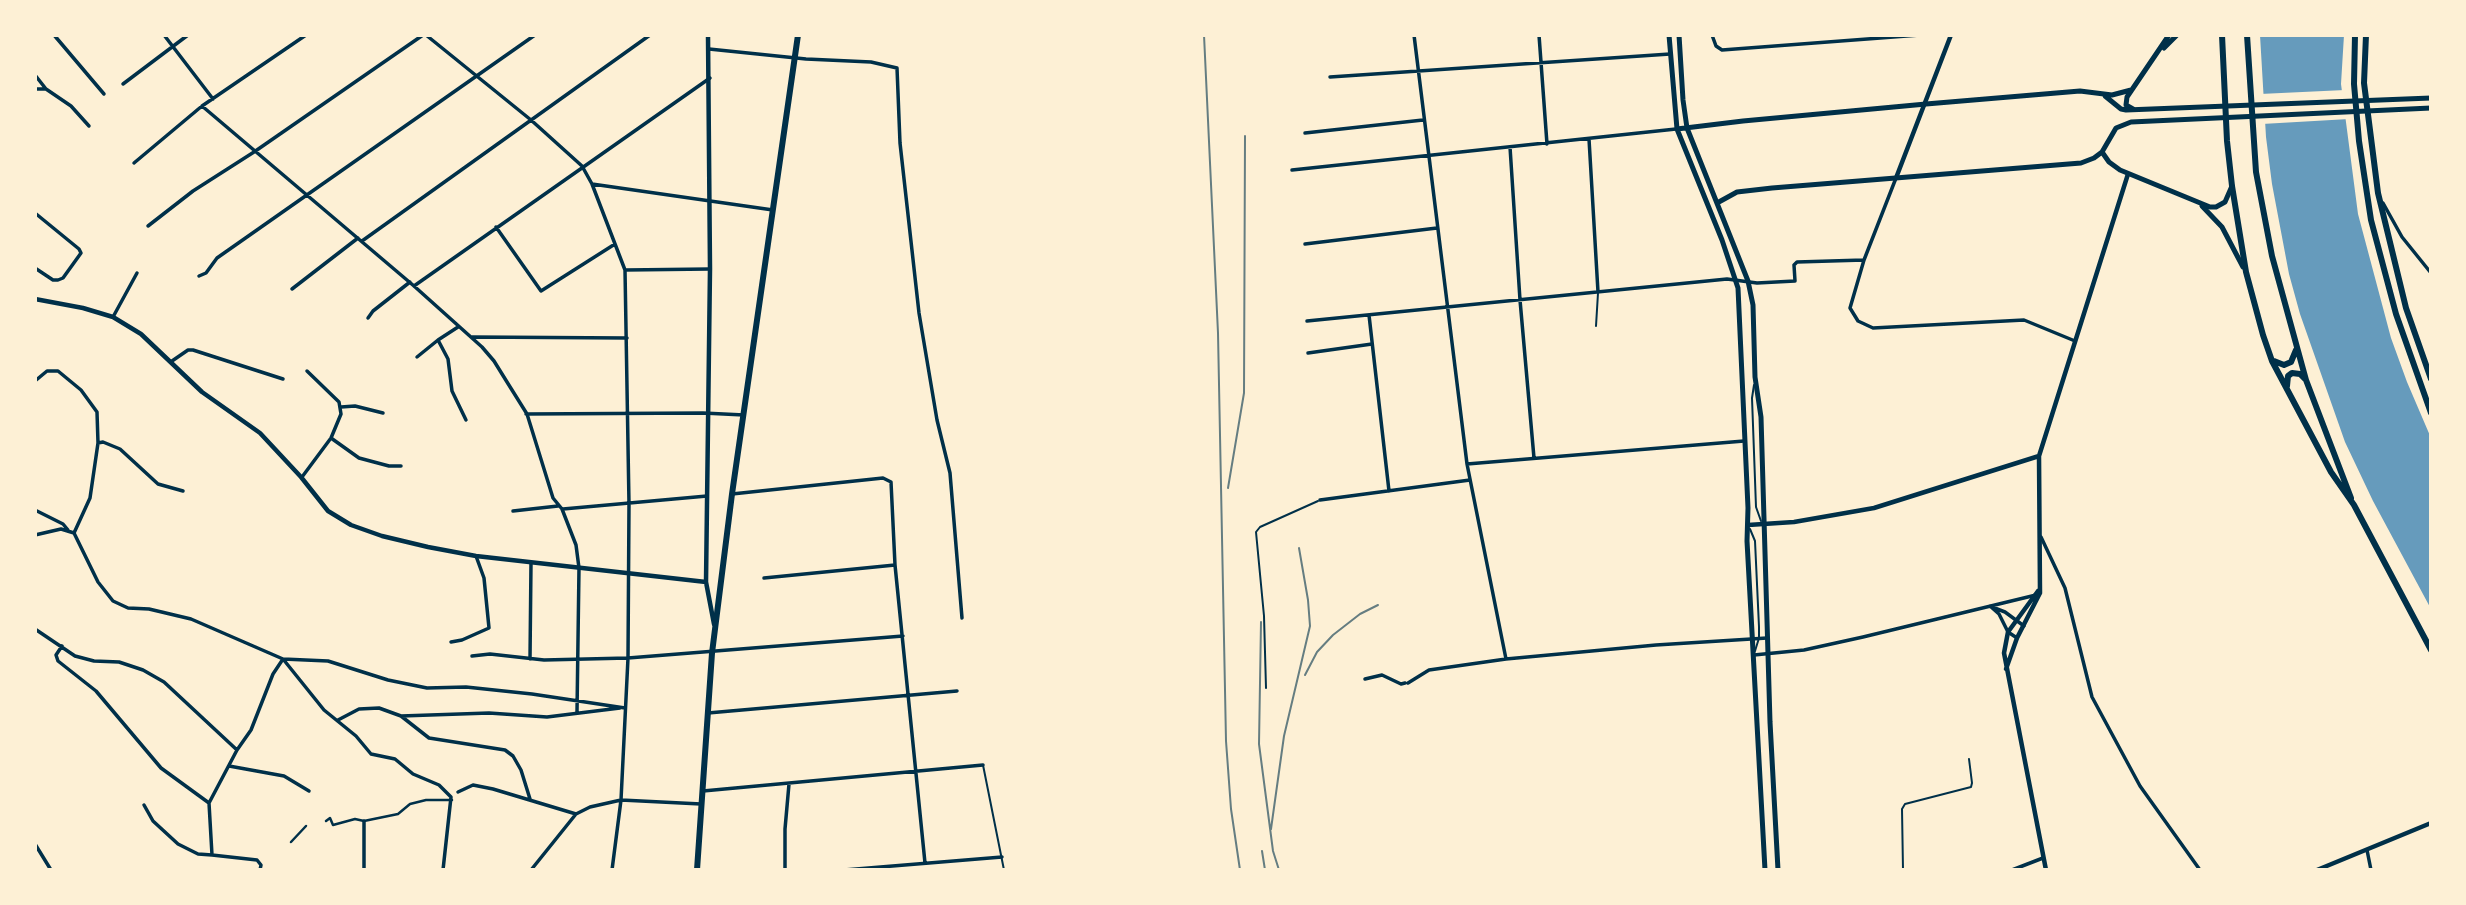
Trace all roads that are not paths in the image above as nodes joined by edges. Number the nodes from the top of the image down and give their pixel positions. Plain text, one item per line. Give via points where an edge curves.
1 (54, 35) edge
2 (164, 35) edge
3 (188, 35) edge
4 (306, 35) edge
5 (424, 35) edge
6 (535, 35) edge
7 (650, 35) edge
8 (708, 35) edge
9 (798, 35) edge
10 (1414, 35) edge
11 (1539, 35) edge
12 (1669, 35) edge
13 (1679, 35) edge
14 (1712, 35) edge
15 (1920, 35) edge
16 (1951, 35) edge
17 (2169, 35) edge
18 (2177, 35) edge
19 (2222, 35) edge
20 (2246, 35) edge
21 (2355, 35) edge
22 (2367, 35) edge
23 (174, 46) junction
24 (709, 49) junction
25 (2159, 52) junction
26 (1670, 54) junction
27 (795, 58) junction
28 (1541, 62) junction
29 (1418, 72) junction
30 (35, 75) edge
31 (476, 76) junction
32 (1330, 77) dead end
33 (710, 78) junction
34 (123, 84) dead end
35 (35, 89) edge
36 (46, 89) junction
37 (2131, 90) junction
38 (103, 93) dead end
39 (2103, 94) junction
40 (2428, 95) edge
41 (213, 99) junction
42 (1926, 104) junction
43 (202, 106) junction
44 (2429, 108) edge
45 (2135, 110) junction
46 (531, 120) junction
47 (1423, 120) junction
48 (89, 126) dead end
49 (1687, 128) junction
50 (1676, 130) junction
51 (1306, 133) dead end
52 (1589, 139) junction
53 (1547, 144) junction
54 (1510, 147) junction
55 (254, 152) junction
56 (2102, 152) junction
57 (1428, 155) junction
58 (134, 163) dead end
59 (582, 166) junction
60 (1292, 170) dead end
61 (2128, 174) junction
62 (1896, 178) junction
63 (592, 184) junction
64 (2231, 186) junction
65 (2378, 193) junction
66 (308, 196) junction
67 (709, 201) junction
68 (1717, 203) junction
69 (2199, 204) junction
70 (773, 210) junction
71 (35, 213) edge
72 (148, 226) dead end
73 (496, 226) junction
74 (1437, 228) junction
75 (360, 240) junction
76 (615, 244) junction
77 (1305, 244) dead end
78 (1864, 260) junction
79 (35, 268) edge
80 (710, 269) junction
81 (625, 270) junction
82 (136, 272) dead end
83 (2246, 272) junction
84 (2431, 273) edge
85 (199, 276) dead end
86 (1735, 279) junction
87 (1748, 281) junction
88 (412, 284) junction
89 (292, 289) dead end
90 (1598, 292) junction
91 (35, 299) edge
92 (1520, 300) junction
93 (1447, 307) junction
94 (1369, 314) junction
95 (113, 317) junction
96 (368, 318) dead end
97 (1307, 321) dead end
98 (1596, 326) dead end
99 (458, 327) junction
100 (469, 337) junction
101 (627, 338) junction
102 (438, 340) junction
103 (2075, 341) junction
104 (1372, 344) junction
105 (2296, 348) junction
106 (1308, 353) dead end
107 (417, 357) dead end
108 (172, 361) junction
109 (2272, 361) junction
110 (307, 371) dead end
111 (283, 379) dead end
112 (2431, 379) edge
113 (2306, 380) junction
114 (35, 381) edge
115 (2287, 388) junction
116 (341, 407) junction
117 (383, 413) dead end
118 (628, 413) junction
119 (709, 413) junction
120 (2431, 413) edge
121 (526, 414) junction
122 (744, 415) junction
123 (466, 420) dead end
124 (331, 438) junction
125 (1745, 441) junction
126 (98, 443) junction
127 (2039, 456) junction
128 (1534, 458) junction
129 (1467, 464) junction
130 (401, 466) dead end
131 (301, 477) junction
132 (1470, 480) junction
133 (183, 491) dead end
134 (1389, 491) junction
135 (732, 494) junction
136 (707, 496) junction
137 (1320, 500) joint
138 (629, 504) junction
139 (2354, 506) junction
140 (560, 507) junction
141 (35, 510) edge
142 (513, 511) dead end
143 (1762, 524) junction
144 (1748, 525) junction
145 (68, 530) junction
146 (74, 533) junction
147 (35, 535) edge
148 (2041, 537) junction
149 (476, 556) junction
150 (531, 563) junction
151 (895, 565) junction
152 (579, 569) junction
153 (627, 574) junction
154 (764, 578) dead end
155 (706, 582) junction
156 (2040, 587) junction
157 (2036, 595) junction
158 (1990, 606) junction
159 (962, 618) dead end
160 (2015, 620) junction
161 (2024, 626) junction
162 (715, 628) junction
163 (35, 629) edge
164 (2008, 632) junction
165 (903, 636) junction
166 (1751, 638) junction
167 (1759, 638) junction
168 (1767, 638) junction
169 (2017, 638) junction
170 (451, 642) dead end
171 (62, 646) junction
172 (2431, 650) edge
173 (712, 653) junction
174 (1768, 654) junction
175 (1754, 655) junction
176 (472, 656) dead end
177 (628, 658) junction
178 (283, 659) junction
179 (530, 659) junction
180 (1506, 659) junction
181 (579, 660) junction
182 (2006, 669) junction
183 (1365, 679) dead end
184 (1266, 688) dead end
185 (957, 691) dead end
186 (908, 697) junction
187 (576, 699) junction
188 (625, 708) junction
189 (577, 712) junction
190 (706, 713) junction
191 (401, 716) junction
192 (338, 720) junction
193 (237, 750) junction
194 (1969, 760) dead end
195 (229, 765) junction
196 (983, 765) joint
197 (915, 773) junction
198 (789, 784) junction
199 (309, 791) dead end
200 (702, 791) junction
201 (458, 792) dead end
202 (452, 800) junction
203 (530, 800) junction
204 (621, 800) junction
205 (209, 803) junction
206 (701, 804) junction
207 (144, 805) dead end
208 (576, 814) junction
209 (326, 821) dead end
210 (363, 821) junction
211 (2431, 824) edge
212 (306, 826) dead end
213 (291, 842) dead end
214 (35, 844) edge
215 (2367, 850) junction
216 (212, 855) junction
217 (1002, 857) junction
218 (2043, 858) junction
219 (925, 863) junction
220 (51, 870) edge
221 (260, 870) edge
222 (364, 870) edge
223 (443, 870) edge
224 (531, 870) edge
225 (612, 870) edge
226 (697, 870) edge
227 (785, 870) edge
228 (844, 870) edge
229 (1004, 870) edge
230 (1765, 870) edge
231 (1778, 870) edge
232 (1903, 870) edge
233 (2012, 870) edge
234 (2046, 870) edge
235 (2200, 870) edge
236 (2317, 870) edge
237 (2371, 870) edge

1 - 38 street
2 - 23 street
3 - 23 street
4 - 41 street
5 - 31 street
5 - 55 street
6 - 31 street
7 - 46 street
8 - 24 street
9 - 27 main road
10 - 29 street
11 - 28 street
12 - 26 main road
13 - 49 main road
14 - 15 street via 1723,50
16 - 42 street
17 - 25 main road
18 - 25 main road
19 - 64 main road
20 - 105 main road via 2256,172
21 - 120 main road via 2354,84 2371,220 2396,314
22 - 65 main road via 2364,83
23 - 34 street
23 - 41 street
24 - 27 street
24 - 33 street
25 - 37 main road
26 - 28 street
26 - 50 main road
27 - 70 main road
27 - 159 street via 897,68 900,143 919,313 950,473
28 - 29 street
28 - 53 street
29 - 32 street
29 - 47 street
30 - 36 street
31 - 46 street
31 - 66 street
33 - 59 street
33 - 67 street
35 - 36 street
36 - 48 street
37 - 39 main road
37 - 45 main road via 2126,105
39 - 42 main road via 2080,91
39 - 45 main road via 2121,109
40 - 45 main road
41 - 43 street
42 - 49 main road
42 - 62 street
43 - 55 street
43 - 58 street
44 - 56 main road via 2126,122 2109,136
46 - 59 street
46 - 75 street
47 - 51 street
47 - 57 street
49 - 50 main road
49 - 68 main road
50 - 52 street
50 - 86 main road
52 - 53 street
52 - 90 street
53 - 54 street
54 - 57 street
54 - 92 street
55 - 66 street
55 - 72 street
56 - 61 main road
56 - 62 main road via 2081,163
57 - 60 street
57 - 74 street
59 - 63 street
59 - 73 street
61 - 69 main road
61 - 103 street
62 - 68 main road via 1737,192
62 - 78 street
63 - 67 street
63 - 76 street
64 - 69 main road via 2221,205
64 - 83 main road
65 - 84 street via 2402,237
65 - 112 main road via 2406,308
66 - 75 street
66 - 85 street via 217,258
67 - 70 street
67 - 80 street
68 - 87 main road
69 - 83 main road via 2221,227
70 - 122 main road
71 - 79 street via 80,251 63,278 53,280
73 - 76 street via 541,291
73 - 88 street
74 - 77 street
74 - 93 street
75 - 88 street
75 - 89 street
76 - 81 street
78 - 87 street via 1797,262 1795,281
78 - 103 street via 1850,308 1858,321 1871,327 2019,320
80 - 81 street
80 - 119 street
81 - 101 street
82 - 95 street
83 - 109 main road
86 - 87 street
86 - 90 street
86 - 125 main road
87 - 143 main road via 1760,408
88 - 96 street
88 - 99 street
90 - 92 street
90 - 98 lane
91 - 95 street
92 - 93 street
92 - 128 street
93 - 94 street
93 - 129 street
94 - 97 street
94 - 104 street
95 - 108 street
99 - 100 street
99 - 102 street
100 - 101 street
100 - 121 street via 494,360
101 - 118 street
102 - 107 street
102 - 123 street via 448,359 452,391
103 - 127 street
104 - 106 street
104 - 134 street
105 - 109 main road via 2291,362
105 - 113 main road
108 - 111 street via 193,350
108 - 131 street via 202,392 260,433
109 - 115 main road
110 - 116 street
113 - 115 main road via 2292,373
113 - 139 main road
114 - 126 street via 51,370 81,390 97,412
115 - 139 main road via 2330,472
116 - 117 street
116 - 124 street
118 - 119 street
118 - 121 street
118 - 138 street
119 - 122 street
119 - 136 street
121 - 140 street
122 - 135 main road
124 - 130 street via 359,458
124 - 131 street
125 - 128 street
125 - 144 main road
126 - 133 street via 120,449 158,484
126 - 146 street via 90,498
127 - 143 street via 1874,508
127 - 148 street
128 - 129 street
129 - 132 street
131 - 149 street via 328,511 351,525
132 - 134 street
132 - 180 street
134 - 137 street
135 - 151 street via 888,480
135 - 162 main road
136 - 138 street
136 - 155 street
137 - 184 lane via 1256,532
138 - 140 street
138 - 153 street
139 - 172 main road
140 - 142 street
140 - 152 street via 576,545
141 - 145 street
143 - 144 street
143 - 168 main road
144 - 166 main road
144 - 167 lane via 1755,541
145 - 146 street
145 - 147 street
146 - 178 street via 98,582 113,601 191,619
148 - 156 street
148 - 235 street via 2065,588 2092,697 2140,786
149 - 150 street
149 - 170 street via 484,578 489,628
150 - 152 street
150 - 179 street
151 - 154 street
151 - 165 street
152 - 153 street
152 - 181 street
153 - 155 street
153 - 177 street
155 - 162 street
156 - 157 street
156 - 161 street
157 - 158 street
157 - 160 street
158 - 160 street
158 - 164 street
158 - 174 street via 1804,650
160 - 161 street
160 - 164 street
161 - 169 street
162 - 173 main road
163 - 171 street
164 - 169 street
164 - 182 street
165 - 173 street
165 - 186 street
166 - 167 street
166 - 175 main road
166 - 180 street
167 - 168 street
167 - 175 lane
168 - 174 main road
169 - 182 street
171 - 193 street via 75,656 119,662 164,682
171 - 205 street via 58,661 96,691 161,768
173 - 177 street
173 - 190 main road
174 - 175 street
174 - 231 main road
175 - 230 main road
176 - 179 street
177 - 181 street
177 - 188 street
178 - 187 street via 328,661 427,688 466,687
178 - 192 street via 324,710
178 - 193 street
179 - 181 street
180 - 183 street via 1429,670 1401,684 1382,675
181 - 187 street
182 - 218 street
185 - 186 street
186 - 190 street
186 - 197 street
187 - 188 street
187 - 189 street
188 - 189 street
188 - 204 street
189 - 191 street via 547,717 489,713
190 - 200 main road
191 - 192 street via 370,707
191 - 203 street via 429,737 513,755
192 - 202 street via 371,754 395,759 413,774 439,785
193 - 195 street
194 - 232 lane via 1971,787 1905,804
195 - 199 street via 284,776
195 - 205 street
196 - 197 street
196 - 217 lane
197 - 198 street
197 - 219 street
198 - 200 street
198 - 227 street
200 - 206 main road
201 - 203 street via 472,785
202 - 210 street via 426,800 410,804 398,814
202 - 223 street
203 - 208 street
204 - 206 street
204 - 208 street
204 - 225 street
205 - 216 street
206 - 226 main road
207 - 216 street via 153,821 178,844
208 - 224 street
209 - 210 street via 330,818 333,825
210 - 222 street
211 - 215 street
212 - 213 street
214 - 220 street
215 - 236 street
215 - 237 street
216 - 221 street via 257,860
217 - 219 street
217 - 229 lane
218 - 233 street
218 - 234 street
219 - 228 street

